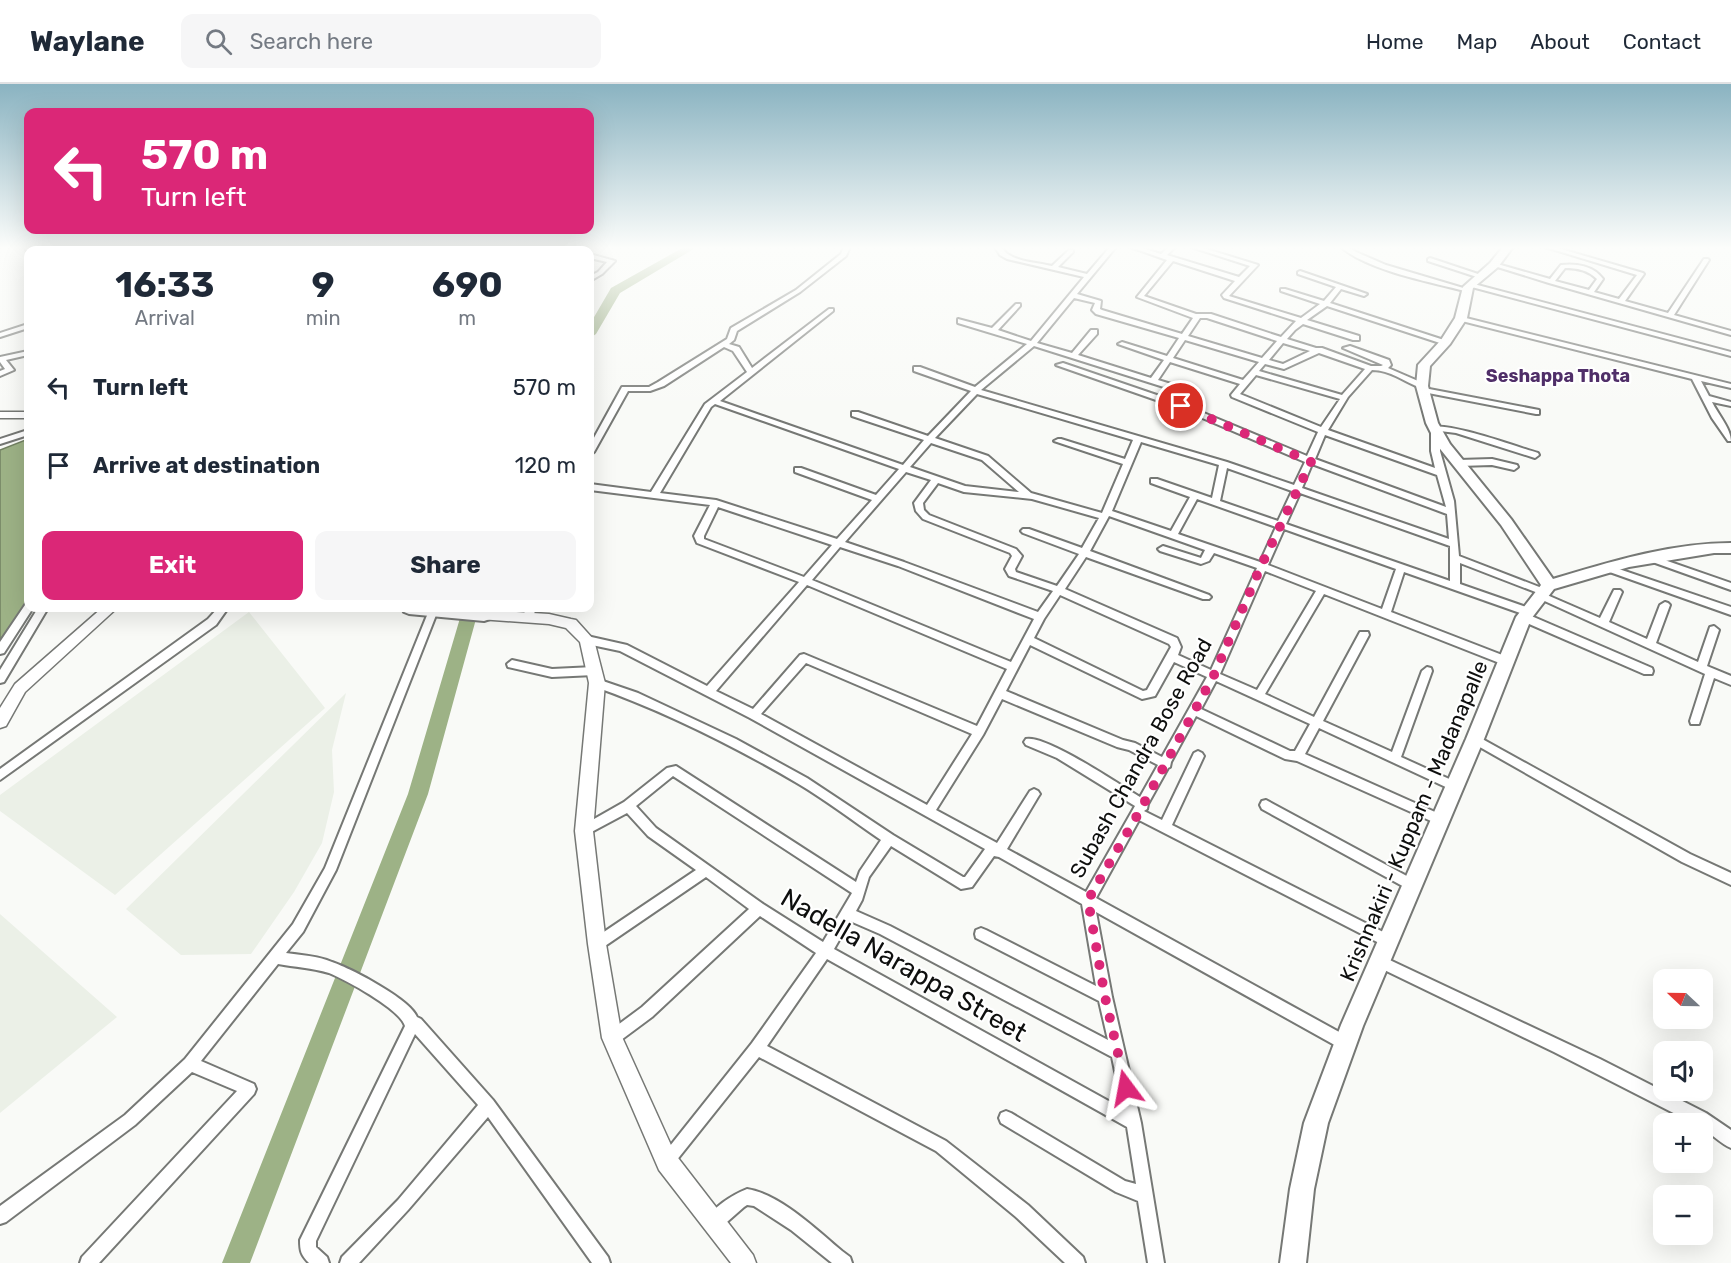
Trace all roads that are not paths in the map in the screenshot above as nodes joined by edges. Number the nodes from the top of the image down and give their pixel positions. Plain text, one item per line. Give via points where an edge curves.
1 (780, 302) edge
2 (1066, 302) edge
3 (1099, 302) edge
4 (1155, 302) edge
5 (1242, 302) edge
6 (1319, 302) edge
7 (1466, 302) edge
8 (1539, 302) edge
9 (1621, 302) edge
10 (1679, 302) edge
11 (1325, 304) junction
12 (1018, 305) dead end
13 (831, 310) dead end
14 (1197, 316) junction
15 (1670, 316) junction
16 (1461, 318) junction
17 (1300, 320) junction
18 (961, 321) dead end
19 (24, 327) edge
20 (994, 330) junction
21 (1094, 332) dead end
22 (1731, 333) edge
23 (0, 335) edge
24 (1184, 336) junction
25 (1356, 338) dead end
26 (1281, 340) junction
27 (1034, 342) junction
28 (1446, 342) junction
29 (724, 344) junction
30 (1122, 344) dead end
31 (1347, 348) dead end
32 (1317, 351) junction
33 (24, 354) edge
34 (1075, 354) junction
35 (1731, 354) edge
36 (1, 359) edge
37 (1170, 359) junction
38 (1265, 360) junction
39 (1060, 365) dead end
40 (1370, 368) junction
41 (1384, 368) junction
42 (917, 369) dead end
43 (10, 370) junction
44 (1254, 372) junction
45 (751, 373) junction
46 (0, 374) edge
47 (1695, 378) junction
48 (1154, 380) junction
49 (11, 381) dead end
50 (1244, 383) junction
51 (1731, 386) edge
52 (1422, 388) junction
53 (976, 391) junction
54 (1344, 397) junction
55 (1706, 398) junction
56 (713, 401) junction
57 (1731, 404) edge
58 (1181, 406) junction
59 (1536, 412) dead end
60 (855, 414) dead end
61 (24, 415) edge
62 (0, 416) edge
63 (1436, 429) junction
64 (1323, 431) junction
65 (24, 433) edge
66 (1730, 437) edge
67 (1138, 439) junction
68 (929, 440) junction
69 (1058, 441) dead end
70 (0, 442) edge
71 (594, 445) edge
72 (1535, 455) dead end
73 (1311, 462) junction
74 (1128, 463) junction
75 (1459, 463) junction
76 (1224, 464) junction
77 (1514, 467) dead end
78 (904, 469) junction
79 (798, 470) dead end
80 (1440, 473) junction
81 (936, 480) junction
82 (1154, 481) dead end
83 (594, 488) edge
84 (1298, 489) junction
85 (654, 495) junction
86 (1027, 495) junction
87 (1195, 495) junction
88 (878, 499) junction
89 (1215, 502) junction
90 (716, 503) junction
91 (1451, 512) junction
92 (1105, 514) junction
93 (1281, 525) junction
94 (1026, 531) dead end
95 (1173, 535) junction
96 (839, 544) junction
97 (1454, 544) junction
98 (1731, 548) edge
99 (1164, 549) dead end
100 (1211, 549) junction
101 (1084, 553) junction
102 (1455, 558) junction
103 (1650, 558) junction
104 (1261, 566) junction
105 (1401, 567) junction
106 (1607, 568) junction
107 (806, 582) junction
108 (1455, 586) junction
109 (1731, 587) edge
110 (1059, 590) junction
111 (1322, 590) junction
112 (1545, 591) junction
113 (1617, 592) dead end
114 (1206, 597) dead end
115 (1665, 605) dead end
116 (1731, 610) edge
117 (25, 612) edge
118 (41, 612) edge
119 (106, 612) edge
120 (220, 612) edge
121 (427, 612) edge
122 (456, 612) edge
123 (530, 612) edge
124 (1385, 614) junction
125 (484, 615) joint
126 (1526, 615) junction
127 (1040, 617) junction
128 (1603, 624) junction
129 (1714, 630) dead end
130 (1364, 635) dead end
131 (587, 640) junction
132 (1028, 640) junction
133 (1650, 645) junction
134 (0, 650) edge
135 (1172, 657) junction
136 (1506, 661) junction
137 (512, 664) dead end
138 (1014, 667) junction
139 (1706, 670) junction
140 (1427, 671) dead end
141 (1648, 671) dead end
142 (1214, 675) junction
143 (596, 677) junction
144 (0, 679) edge
145 (1731, 681) edge
146 (708, 692) junction
147 (999, 693) junction
148 (1259, 696) junction
149 (1195, 711) junction
150 (754, 715) junction
151 (1695, 721) dead end
152 (0, 722) edge
153 (1318, 722) junction
154 (979, 732) junction
155 (1475, 739) junction
156 (1030, 742) dead end
157 (1198, 756) dead end
158 (1298, 756) junction
159 (1395, 759) junction
160 (1166, 764) junction
161 (0, 775) edge
162 (1454, 786) junction
163 (1034, 794) dead end
164 (1266, 805) dead end
165 (628, 806) junction
166 (1141, 809) junction
167 (929, 812) junction
168 (1440, 820) junction
169 (1165, 827) junction
170 (584, 831) junction
171 (888, 839) junction
172 (995, 850) junction
173 (707, 870) junction
174 (1731, 879) edge
175 (1412, 885) junction
176 (859, 891) junction
177 (1088, 900) junction
178 (759, 908) junction
179 (848, 914) junction
180 (981, 934) dead end
181 (1388, 942) junction
182 (597, 944) junction
183 (825, 951) junction
184 (275, 957) junction
185 (1379, 961) junction
186 (1105, 997) junction
187 (412, 1026) junction
188 (612, 1038) junction
189 (1346, 1043) junction
190 (757, 1048) junction
191 (1118, 1053) junction
192 (190, 1064) junction
193 (488, 1105) junction
194 (1006, 1118) dead end
195 (1134, 1123) junction
196 (1731, 1141) edge
197 (666, 1162) junction
198 (1145, 1195) junction
199 (0, 1216) edge
200 (713, 1222) junction
201 (88, 1263) edge
202 (321, 1263) edge
203 (348, 1263) edge
204 (602, 1263) edge
205 (745, 1263) edge
206 (844, 1263) edge
207 (1077, 1263) edge
208 (1156, 1263) edge
209 (1293, 1263) edge

1 - 29 street via 734,330 733,337
2 - 27 street
3 - 24 street via 1099,312
4 - 14 street
5 - 17 street
6 - 11 street
7 - 16 main road
8 - 35 street
9 - 15 street
10 - 15 street
11 - 17 street
11 - 28 street
12 - 20 street
13 - 45 street
14 - 24 street
14 - 26 street via 1208,316
15 - 22 street
16 - 28 main road
16 - 47 street
17 - 25 street
17 - 26 street
18 - 20 street
19 - 23 street
20 - 27 street
21 - 34 street
24 - 37 street
24 - 38 street
26 - 32 street
26 - 38 street
27 - 34 street
27 - 53 street
28 - 52 main road via 1424,365
29 - 45 street via 736,349
29 - 71 street via 656,388 625,389
30 - 37 street
31 - 41 street via 1386,362
32 - 38 street via 1286,368
32 - 40 street
33 - 36 street
34 - 48 street
36 - 43 street
37 - 48 street
37 - 50 street
38 - 44 street
39 - 58 street
40 - 41 street
40 - 54 street, Subash Chandra Bose Road
41 - 52 street
42 - 53 street
43 - 46 street
43 - 49 street
44 - 50 street
44 - 54 street
45 - 56 street
47 - 51 street
47 - 55 street
48 - 58 street via 1191,393
50 - 64 street via 1235,394 1237,397
52 - 59 street
52 - 63 main road
53 - 67 street
53 - 68 street
54 - 64 street, Subash Chandra Bose Road
55 - 57 street
55 - 66 street
56 - 78 street
56 - 85 street
58 - 73 street
60 - 68 street
61 - 62 street
63 - 72 street
63 - 75 main road
63 - 80 street via 1433,452
64 - 73 street, Subash Chandra Bose Road
64 - 80 street
65 - 70 street
67 - 74 street
67 - 76 street
68 - 78 street
68 - 86 street via 988,460
69 - 74 street
73 - 84 street, Subash Chandra Bose Road
73 - 91 street
74 - 92 street
75 - 77 street via 1492,462
75 - 112 main road via 1506,522
76 - 84 street
76 - 89 street
78 - 81 street
78 - 88 street
79 - 88 street
80 - 91 street
81 - 86 street via 977,491
81 - 110 street via 918,503 926,517 1013,551 1017,556 1010,569 1012,574
82 - 87 street
83 - 85 street
84 - 93 street, Subash Chandra Bose Road
84 - 97 street
85 - 90 street
86 - 92 street
87 - 89 street
87 - 95 street
88 - 96 street
89 - 93 street
90 - 96 street
90 - 107 street via 700,541
91 - 97 street
92 - 95 street
92 - 101 street
93 - 104 street, Subash Chandra Bose Road
93 - 105 street
94 - 101 street
95 - 100 street
96 - 107 street
96 - 127 street
97 - 102 street
98 - 103 main road
99 - 100 street via 1202,561
100 - 104 street
101 - 110 street
101 - 114 street
102 - 108 street
102 - 112 street
103 - 106 main road
103 - 109 street
104 - 111 street
104 - 142 street, Subash Chandra Bose Road
105 - 108 street
105 - 124 street
106 - 112 main road
106 - 116 street
107 - 138 street
107 - 146 street
108 - 126 street
110 - 127 street
110 - 135 street via 1173,641 1176,647
111 - 124 street
111 - 148 street
112 - 126 main road, Krishnakiri - Kuppam - Madanapalle
112 - 128 street
113 - 128 street
115 - 133 street
117 - 134 street
118 - 144 street
119 - 152 street via 20,688
120 - 161 street via 212,622
121 - 184 street via 330,870 298,928
122 - 125 main road
123 - 125 street
123 - 131 street via 571,624
124 - 136 street
126 - 136 main road, Krishnakiri - Kuppam - Madanapalle
126 - 141 street
127 - 132 street
128 - 133 street
129 - 139 street
130 - 153 street
131 - 143 street
131 - 146 street via 623,648
132 - 135 street via 1142,695 1151,693
132 - 138 street
133 - 139 street
135 - 142 street
136 - 155 main road, Krishnakiri - Kuppam - Madanapalle
137 - 143 street
138 - 147 street
139 - 145 street
139 - 151 street
140 - 159 street
142 - 148 street
142 - 149 street, Subash Chandra Bose Road
143 - 170 street
143 - 171 street via 803,781
146 - 150 street
147 - 154 street
147 - 160 street
148 - 153 street
149 - 158 street via 1288,756
149 - 160 street, Subash Chandra Bose Road
150 - 154 street via 804,658
150 - 167 street
153 - 158 street
153 - 159 street
154 - 167 street
155 - 162 main road, Krishnakiri - Kuppam - Madanapalle
155 - 174 street via 1686,858
156 - 166 street via 1061,755
157 - 169 street
158 - 168 street
159 - 162 street
160 - 166 street, Subash Chandra Bose Road
162 - 168 main road, Krishnakiri - Kuppam - Madanapalle
163 - 172 street
164 - 175 street
165 - 170 street
165 - 173 street via 652,832
165 - 176 street via 676,771
166 - 169 street
166 - 177 street, Subash Chandra Bose Road
167 - 172 street
168 - 175 main road, Krishnakiri - Kuppam - Madanapalle
169 - 181 street
170 - 182 street
171 - 172 street via 966,884
171 - 176 street via 864,875
172 - 177 street
173 - 178 street
173 - 182 street
175 - 181 main road, Krishnakiri - Kuppam - Madanapalle
176 - 179 street
177 - 186 street, Subash Chandra Bose Road
177 - 189 street
178 - 183 street, Nadella Narappa Street
178 - 188 street, Nadella Narappa Street via 647,1012
179 - 183 street
179 - 191 street, Nadella Narappa Street
180 - 186 street
181 - 185 main road, Krishnakiri - Kuppam - Madanapalle
182 - 188 street
183 - 190 street
183 - 195 street, Nadella Narappa Street
184 - 187 street via 330,967 384,996 409,1015
184 - 192 street
185 - 189 main road, Krishnakiri - Kuppam - Madanapalle
185 - 196 street via 1624,1079 1713,1126
186 - 191 street, Subash Chandra Bose Road
187 - 193 street via 418,1025
187 - 202 street via 308,1240 308,1251
188 - 197 street
189 - 209 main road, Krishnakiri - Kuppam - Madanapalle via 1316,1123 1302,1189
190 - 197 street
190 - 207 street via 941,1146 1022,1211
191 - 195 street, Subash Chandra Bose Road
192 - 199 street via 130,1120
192 - 201 street via 249,1089
193 - 203 street
193 - 204 street
194 - 198 street via 1121,1187
195 - 198 street, Subash Chandra Bose Road
197 - 200 street
198 - 208 street, Subash Chandra Bose Road
200 - 205 street
200 - 206 street via 744,1198 754,1197 817,1239

